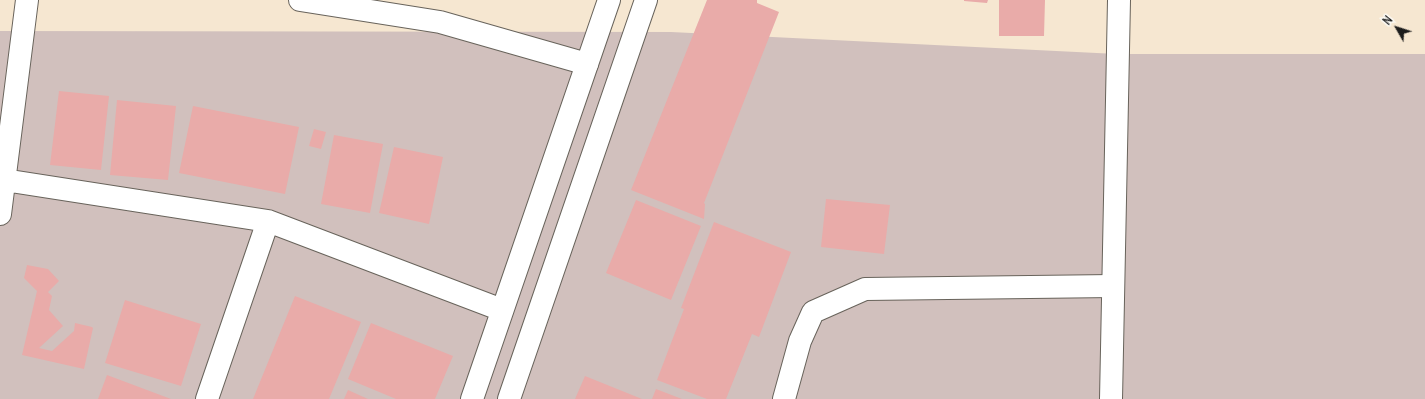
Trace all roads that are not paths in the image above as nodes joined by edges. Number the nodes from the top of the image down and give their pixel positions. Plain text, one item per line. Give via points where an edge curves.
1 (27, 0) edge
2 (300, 0) edge
3 (610, 0) edge
4 (646, 0) edge
5 (1119, 0) edge
6 (587, 64) junction
7 (4, 180) junction
8 (0, 214) edge
9 (268, 221) junction
10 (1114, 286) junction
11 (502, 310) junction
12 (207, 399) edge
13 (472, 399) edge
14 (509, 399) edge
15 (784, 399) edge
16 (1111, 399) edge

1 - 7 street
2 - 6 street via 440,22
3 - 6 street
4 - 14 street
5 - 10 street
6 - 11 street
7 - 8 street
7 - 9 street
9 - 11 street
9 - 12 street
10 - 15 street via 865,289 813,312 800,341
10 - 16 street
11 - 13 street

